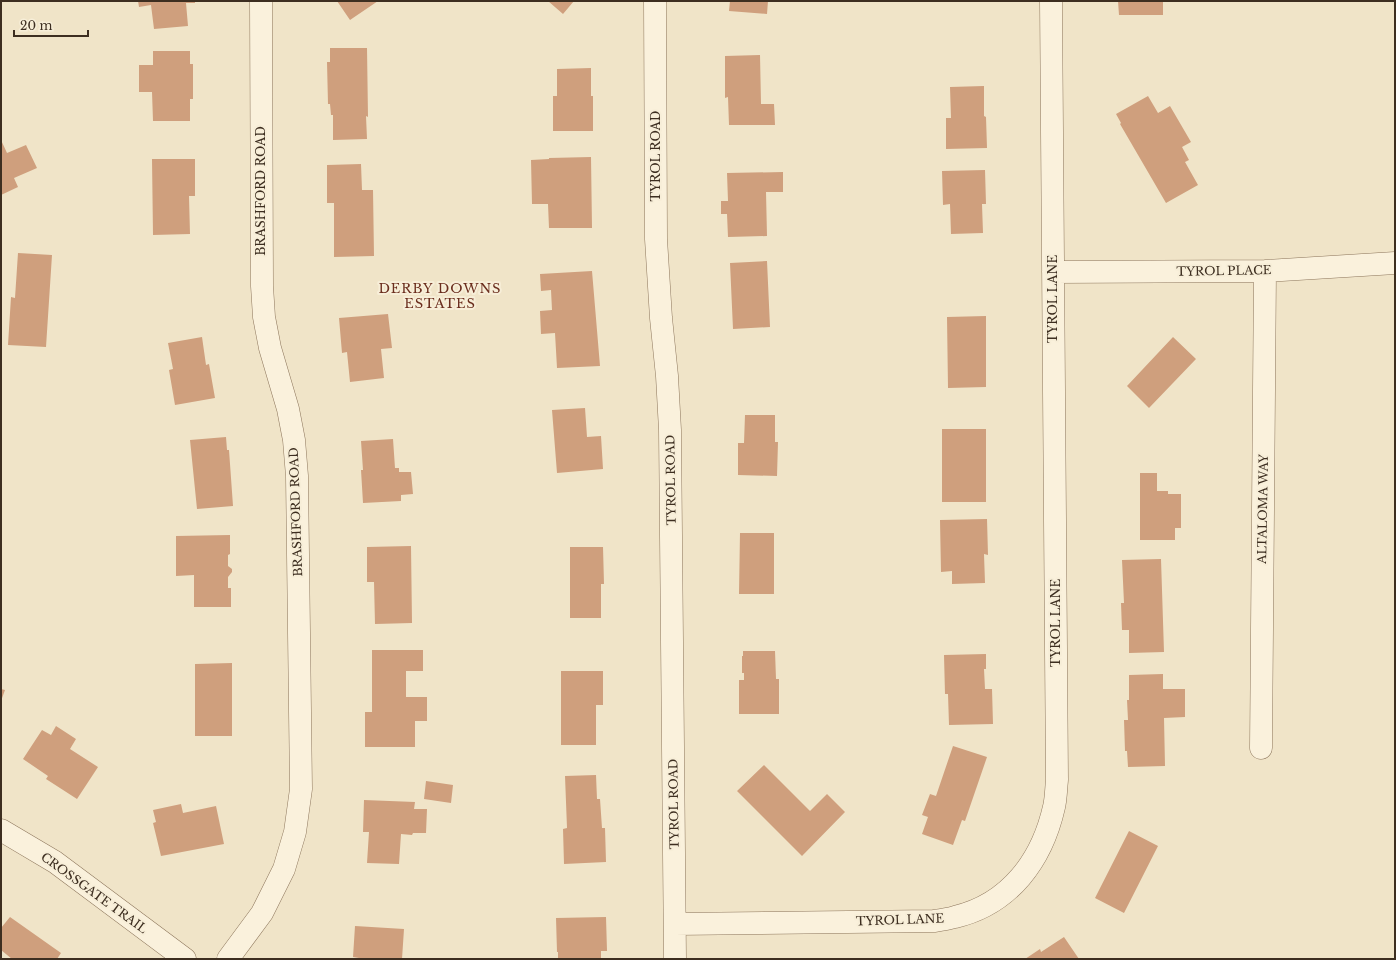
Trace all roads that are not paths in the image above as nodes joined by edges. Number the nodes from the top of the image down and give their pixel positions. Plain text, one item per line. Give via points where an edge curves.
1 (261, 1) edge
2 (655, 1) edge
3 (1051, 1) edge
4 (1395, 263) edge
5 (1265, 270) junction
6 (1053, 272) junction
7 (1261, 748) dead end
8 (1, 830) edge
9 (675, 924) junction
10 (185, 959) edge
11 (228, 959) edge
12 (675, 959) edge

1 - 11 street, BRASHFORD ROAD via 262,286 264,317 270,348 288,409 297,476 301,789 295,832 284,869 262,912
2 - 9 street, TYROL ROAD via 656,239 670,430
3 - 6 street, TYROL LANE
4 - 5 street, TYROL PLACE
5 - 6 street, TYROL PLACE
5 - 7 street, ALTALOMA WAY
6 - 9 street, TYROL LANE via 1057,780 1054,806 1040,851 1022,876 995,900 956,917 934,921
8 - 10 street, CROSSGATE TRAIL via 55,862
9 - 12 street, TYROL ROAD

